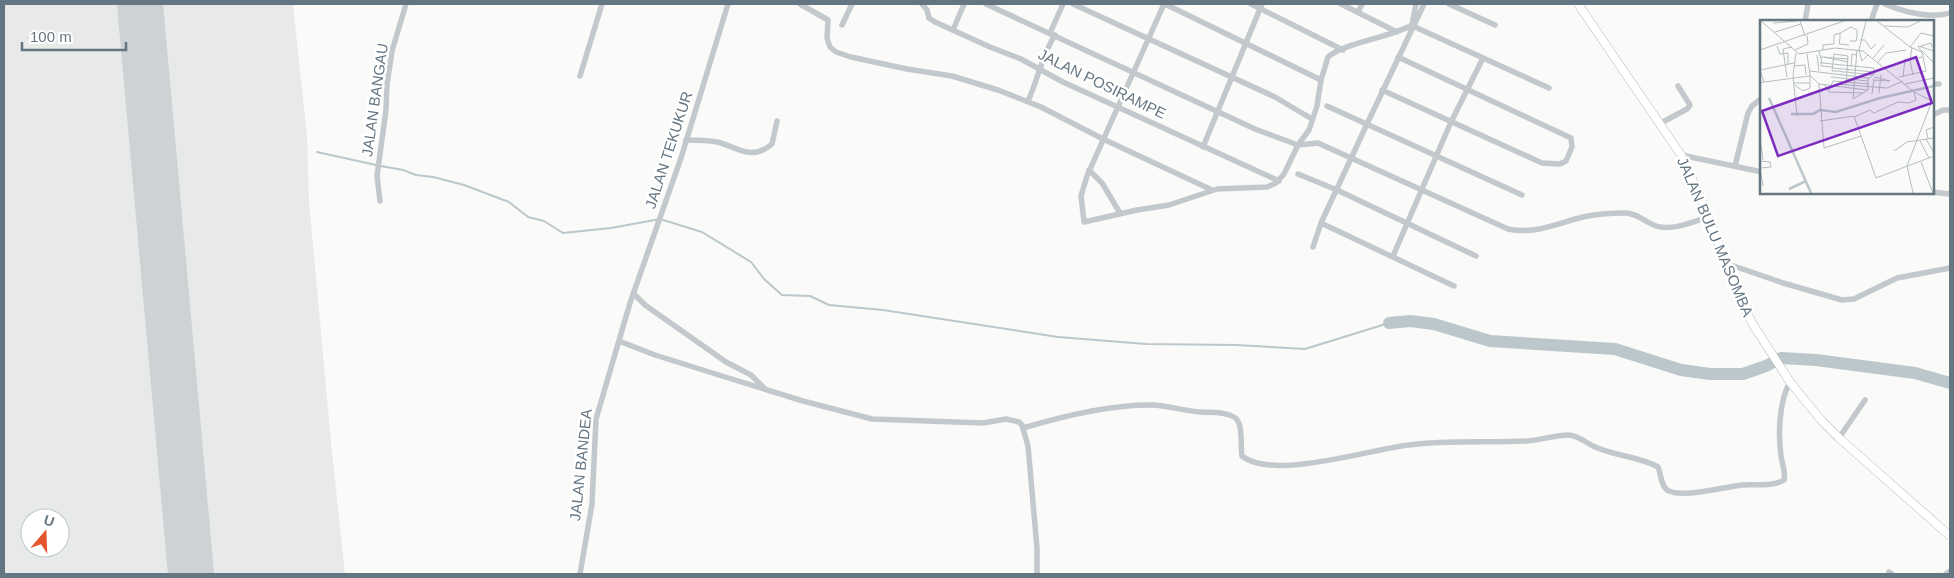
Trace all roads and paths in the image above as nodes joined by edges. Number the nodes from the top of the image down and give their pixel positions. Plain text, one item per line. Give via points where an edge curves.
1 (406, 4) edge
2 (602, 4) edge
3 (728, 4) edge
4 (800, 4) edge
5 (852, 4) edge
6 (922, 4) edge
7 (964, 4) edge
8 (986, 4) edge
9 (1063, 4) edge
10 (1073, 4) edge
11 (1165, 4) edge
12 (1251, 4) edge
13 (1341, 4) edge
14 (1362, 4) edge
15 (1416, 4) edge
16 (1424, 4) edge
17 (1449, 4) edge
18 (1578, 4) edge
19 (1808, 4) edge
20 (1877, 4) edge
21 (1885, 4) edge
22 (1261, 6) edge
23 (1358, 12) junction
24 (1950, 13) edge
25 (1805, 20) edge
26 (1871, 20) edge
27 (842, 24) dead end
28 (1495, 25) dead end
29 (1415, 26) junction
30 (953, 30) junction
31 (1397, 32) junction
32 (1052, 34) junction
33 (1148, 39) junction
34 (1246, 44) junction
35 (1343, 50) junction
36 (1398, 57) junction
37 (1483, 58) junction
38 (1040, 68) junction
39 (1132, 72) junction
40 (580, 76) dead end
41 (1233, 77) junction
42 (1321, 80) junction
43 (1678, 86) dead end
44 (1549, 88) dead end
45 (1382, 90) junction
46 (1468, 90) junction
47 (1760, 100) edge
48 (1028, 101) junction
49 (1327, 106) dead end
50 (1118, 107) junction
51 (1950, 110) edge
52 (1218, 113) junction
53 (1934, 114) edge
54 (1312, 119) junction
55 (777, 121) dead end
56 (1451, 122) junction
57 (1661, 123) junction
58 (1366, 124) junction
59 (1103, 139) junction
60 (686, 140) junction
61 (1298, 145) junction
62 (1203, 147) junction
63 (1437, 155) junction
64 (1681, 155) junction
65 (1352, 158) junction
66 (1735, 166) junction
67 (1089, 170) junction
68 (1760, 172) edge
69 (1298, 174) dead end
70 (1278, 180) junction
71 (1212, 190) junction
72 (1337, 190) junction
73 (1421, 190) junction
74 (1934, 192) edge
75 (1950, 194) edge
76 (1522, 195) dead end
77 (380, 202) dead end
78 (1120, 213) junction
79 (1708, 217) junction
80 (1321, 223) junction
81 (1407, 223) junction
82 (1313, 247) dead end
83 (1392, 256) junction
84 (1476, 256) dead end
85 (1725, 263) junction
86 (1950, 268) edge
87 (1454, 286) dead end
88 (634, 294) junction
89 (630, 303) joint
90 (619, 341) junction
91 (1790, 382) junction
92 (766, 390) junction
93 (1864, 400) dead end
94 (1023, 428) junction
95 (1840, 438) junction
96 (1950, 536) edge
97 (1950, 571) edge
98 (580, 574) edge
99 (1037, 574) edge
100 (1946, 574) edge

1 - 77 street, JALAN BANGAU via 392,51 387,84 377,176
2 - 40 street
3 - 60 street, JALAN TEKUKUR
4 - 48 street via 828,20 828,43 832,50 843,55 958,77
5 - 27 street
6 - 30 street, JALAN POSIRAMPE via 930,20
7 - 30 street
8 - 32 street
9 - 32 street
10 - 33 street
11 - 33 street
11 - 34 street
12 - 22 street
13 - 23 street
14 - 23 street
15 - 31 street via 1412,25
16 - 29 street
17 - 28 street
18 - 57 street, JALAN BULU MASOMBA
19 - 25 street
20 - 26 street
21 - 24 street via 1918,13
22 - 34 street
22 - 35 street
23 - 31 street
29 - 36 street
29 - 37 street
30 - 38 street, JALAN POSIRAMPE
31 - 35 street
32 - 38 street
32 - 39 street
33 - 39 street
33 - 41 street
34 - 41 street
34 - 42 street
35 - 42 street via 1328,57
36 - 45 street
36 - 46 street
37 - 44 street
37 - 46 street
38 - 48 street
38 - 50 street, JALAN POSIRAMPE
39 - 50 street
39 - 52 street
41 - 52 street
41 - 54 street
42 - 54 street
43 - 57 street via 1690,105
45 - 56 street
45 - 58 street
46 - 56 street
46 - 56 street via 1571,138 1572,147 1566,161 1542,163
47 - 66 street via 1748,113
48 - 59 street
49 - 58 street
50 - 59 street
50 - 62 street, JALAN POSIRAMPE
51 - 53 street
52 - 61 street
52 - 62 street
54 - 61 street
55 - 60 street via 772,144 762,151 746,153 717,142
56 - 63 street
57 - 64 street, JALAN BULU MASOMBA
58 - 63 street
58 - 65 street
59 - 67 street
59 - 71 street
60 - 88 street, JALAN TEKUKUR
61 - 65 street via 1318,143
61 - 70 street via 1292,162
62 - 70 street, JALAN POSIRAMPE
63 - 73 street
63 - 76 street
64 - 66 street
64 - 79 street, JALAN BULU MASOMBA
65 - 72 street
65 - 73 street
66 - 68 street
67 - 78 street via 1102,183
67 - 78 street via 1081,196 1084,222
69 - 72 street
70 - 71 street via 1267,187
71 - 78 street via 1169,205
72 - 80 street
72 - 81 street
73 - 79 street via 1508,229 1522,232 1584,217 1626,213 1635,214 1655,226 1687,224
73 - 81 street
74 - 75 street
79 - 85 street, JALAN BULU MASOMBA
80 - 82 street
80 - 83 street
81 - 83 street
81 - 84 street
83 - 87 street
85 - 86 street via 1842,300 1854,299 1897,278
85 - 91 street, JALAN BULU MASOMBA via 1742,303
88 - 89 street, JALAN TEKUKUR
88 - 92 street via 726,362 751,375
89 - 90 street, JALAN BANDEA
90 - 92 street
90 - 98 street, JALAN BANDEA via 595,424 592,504
91 - 94 street via 1782,404 1784,480 1694,493 1670,492 1664,489 1658,467 1651,463 1621,456 1570,435 1529,441 1408,445 1313,464 1261,465 1242,456 1240,423 1226,414 1156,405 1132,406 1060,416
91 - 95 street, JALAN BULU MASOMBA via 1820,420
92 - 94 street via 872,419 983,423 1006,419 1019,422
93 - 95 street
94 - 99 street via 1028,446
95 - 96 street, JALAN BULU MASOMBA
97 - 100 street

